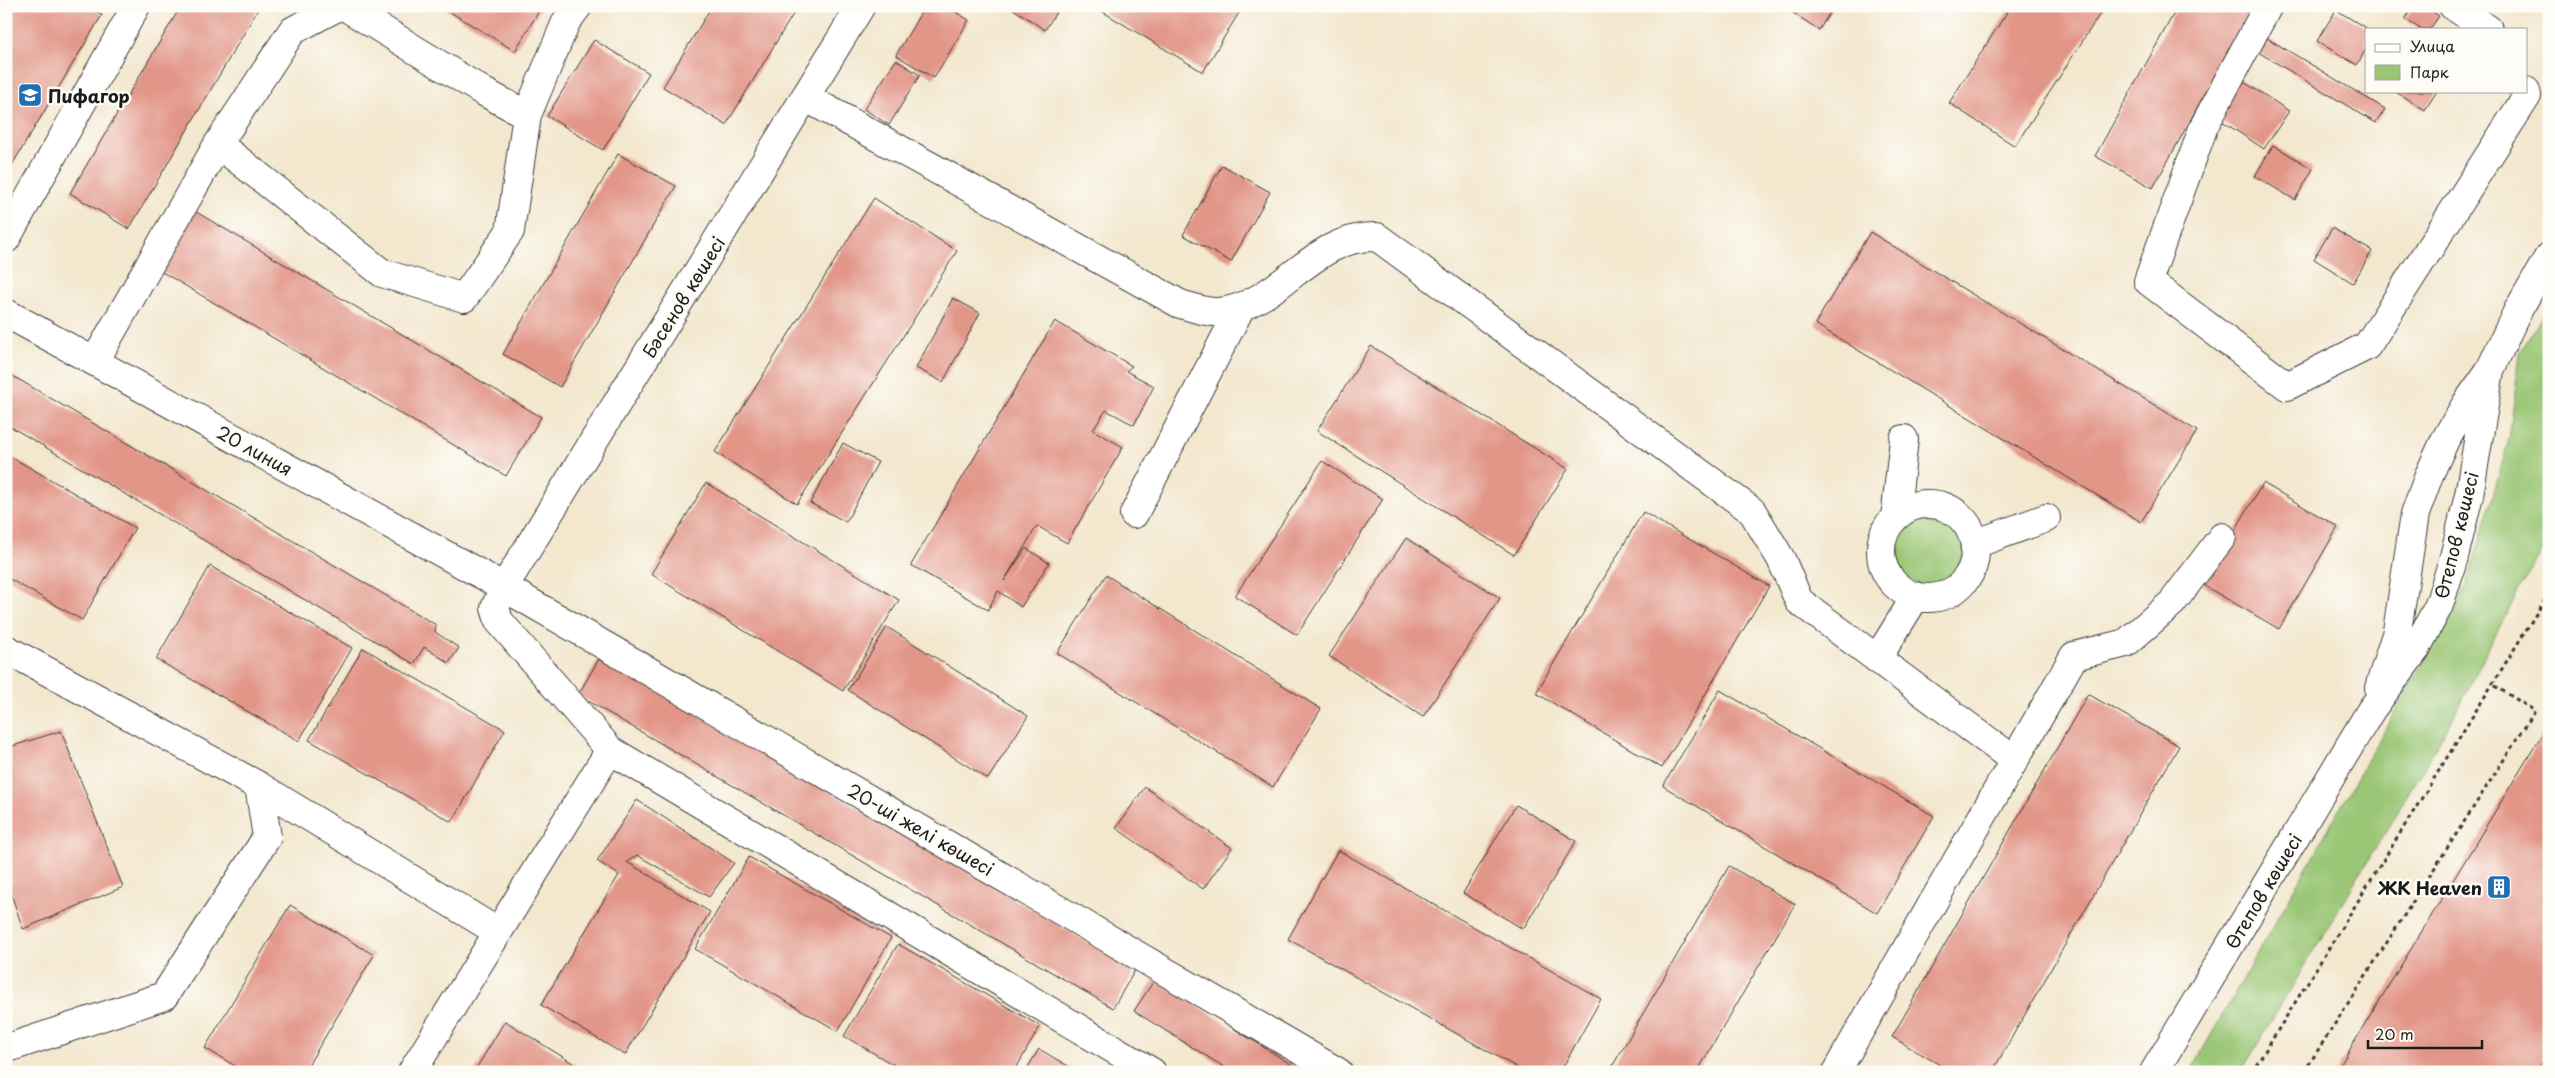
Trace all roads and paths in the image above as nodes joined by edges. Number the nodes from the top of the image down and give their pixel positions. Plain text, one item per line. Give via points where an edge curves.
1 (136, 6) edge
2 (339, 6) edge
3 (344, 6) edge
4 (578, 6) edge
5 (861, 6) edge
6 (2268, 6) edge
7 (2453, 6) edge
8 (2486, 28) edge
9 (2526, 92) edge
10 (805, 97) junction
11 (527, 115) junction
12 (218, 144) junction
13 (6, 239) edge
14 (2549, 256) edge
15 (1240, 309) junction
16 (6, 313) edge
17 (95, 361) junction
18 (2490, 370) junction
19 (1904, 439) dead end
20 (1134, 514) dead end
21 (1895, 518) junction
22 (2046, 518) dead end
23 (2222, 537) dead end
24 (1975, 544) junction
25 (504, 587) junction
26 (2549, 593) edge
27 (1916, 596) junction
28 (6, 649) edge
29 (1877, 658) junction
30 (2492, 684) junction
31 (2371, 710) junction
32 (610, 750) junction
33 (2014, 760) junction
34 (259, 786) junction
35 (498, 932) junction
36 (8, 1047) edge
37 (412, 1072) edge
38 (1152, 1072) edge
39 (1338, 1072) edge
40 (1836, 1072) edge
41 (2154, 1072) edge
42 (2252, 1072) edge
43 (2304, 1072) edge

1 - 13 street
2 - 12 street via 292,31
3 - 11 street
4 - 11 street via 566,22
5 - 10 street, Бәсенов көшесі
6 - 9 street via 2204,126 2148,281 2287,386 2367,346
7 - 8 street
10 - 15 street via 1180,304 1215,313
10 - 25 street, Бәсенов көшесі
11 - 12 street via 510,231 464,298 382,274
12 - 17 street
14 - 18 street, Өтепов көшесі via 2517,312
15 - 20 street
15 - 29 street via 1328,248 1361,236 1377,237 1752,511 1781,559 1799,601
16 - 17 street, 20 линия
17 - 25 street, 20 линия
18 - 31 street, Өтепов көшесі via 2466,404 2429,474 2415,514 2397,631
18 - 31 street, Өтепов көшесі via 2469,495 2439,605 2416,649
19 - 21 street
21 - 24 street via 1921,504 1943,506 1962,518
21 - 27 street via 1886,531 1883,563 1890,578 1901,589
22 - 24 street
23 - 33 street via 2172,603 2126,643 2074,656
24 - 27 street via 1970,572 1961,584 1932,598
25 - 32 street, Бәсенов көшесі via 495,608 499,621
25 - 39 street, 20-ші желі көшесі
26 - 30 path
27 - 29 street
28 - 34 street
29 - 33 street
30 - 42 path
30 - 43 path via 2535,711
31 - 41 street, Өтепов көшесі
32 - 35 street
32 - 38 street, Бәсенов көшесі
33 - 40 street
34 - 35 street
34 - 36 street via 267,836 164,996
35 - 37 street

